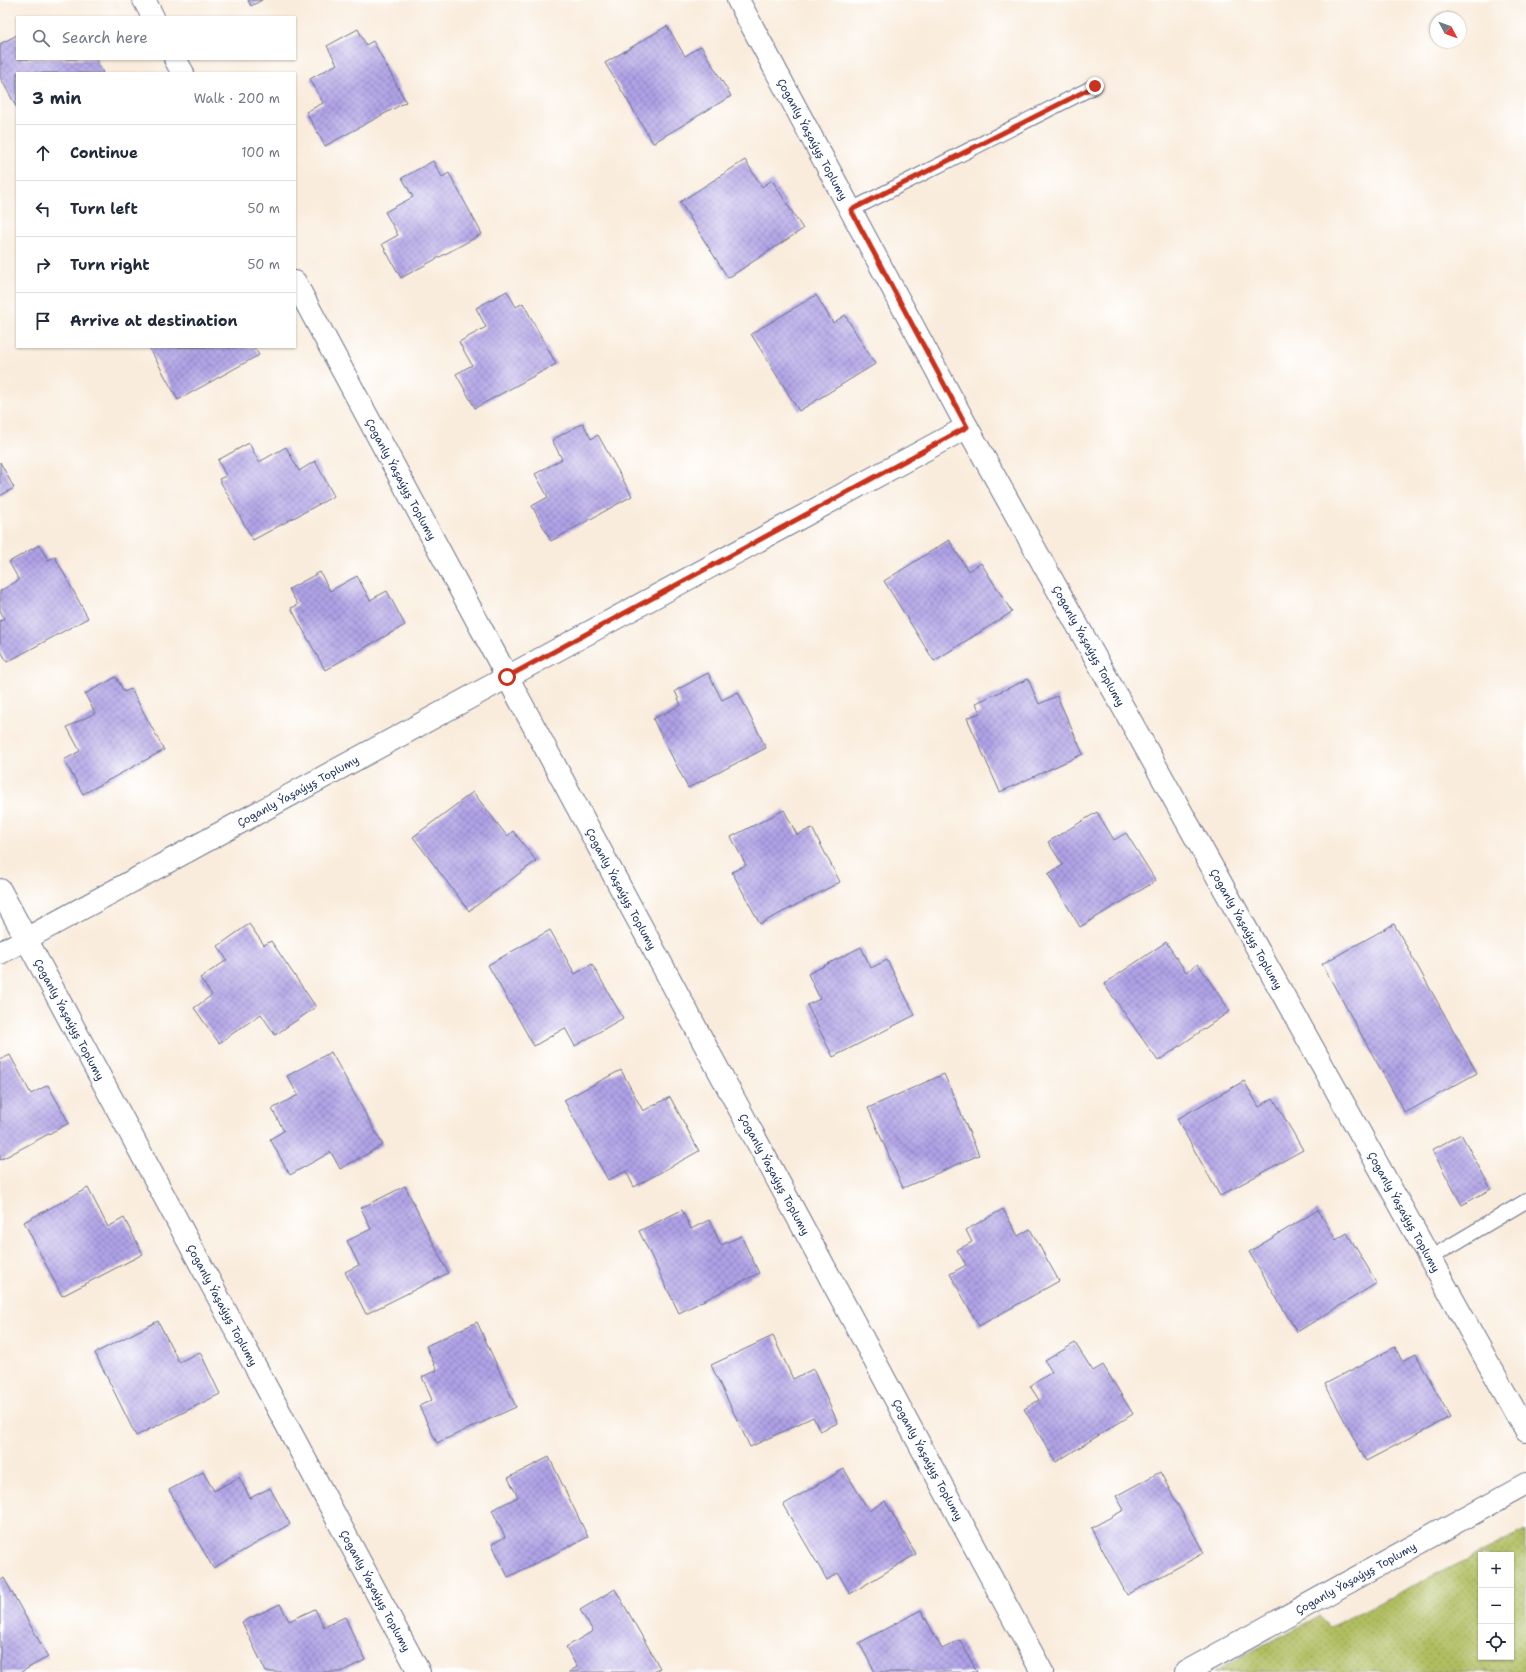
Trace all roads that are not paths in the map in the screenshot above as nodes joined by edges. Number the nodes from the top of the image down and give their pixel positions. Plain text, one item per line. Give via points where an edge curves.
1 (144, 0) edge
2 (738, 0) edge
3 (152, 16) edge
4 (176, 60) edge
5 (182, 72) edge
6 (1095, 86) dead end
7 (851, 210) junction
8 (296, 284) edge
9 (967, 427) junction
10 (507, 677) junction
11 (0, 890) edge
12 (26, 939) junction
13 (0, 953) edge
14 (1526, 1201) edge
15 (1430, 1258) junction
16 (1526, 1431) edge
17 (1526, 1484) edge
18 (419, 1672) edge
19 (1042, 1672) edge
20 (1186, 1672) edge

1 - 3 street
2 - 7 street, Çoganly Ýaşaýyş Toplumy
4 - 5 street
6 - 7 lane
7 - 9 street, Çoganly Ýaşaýyş Toplumy
8 - 10 street, Çoganly Ýaşaýyş Toplumy
9 - 10 street, Çoganly Ýaşaýyş Toplumy
9 - 15 street, Çoganly Ýaşaýyş Toplumy
10 - 12 street, Çoganly Ýaşaýyş Toplumy
10 - 19 street, Çoganly Ýaşaýyş Toplumy
11 - 12 street, Çoganly Ýaşaýyş Toplumy
12 - 13 street, Çoganly Ýaşaýyş Toplumy
12 - 18 street, Çoganly Ýaşaýyş Toplumy
14 - 15 lane
15 - 16 street, Çoganly Ýaşaýyş Toplumy
17 - 20 street, Çoganly Ýaşaýyş Toplumy

